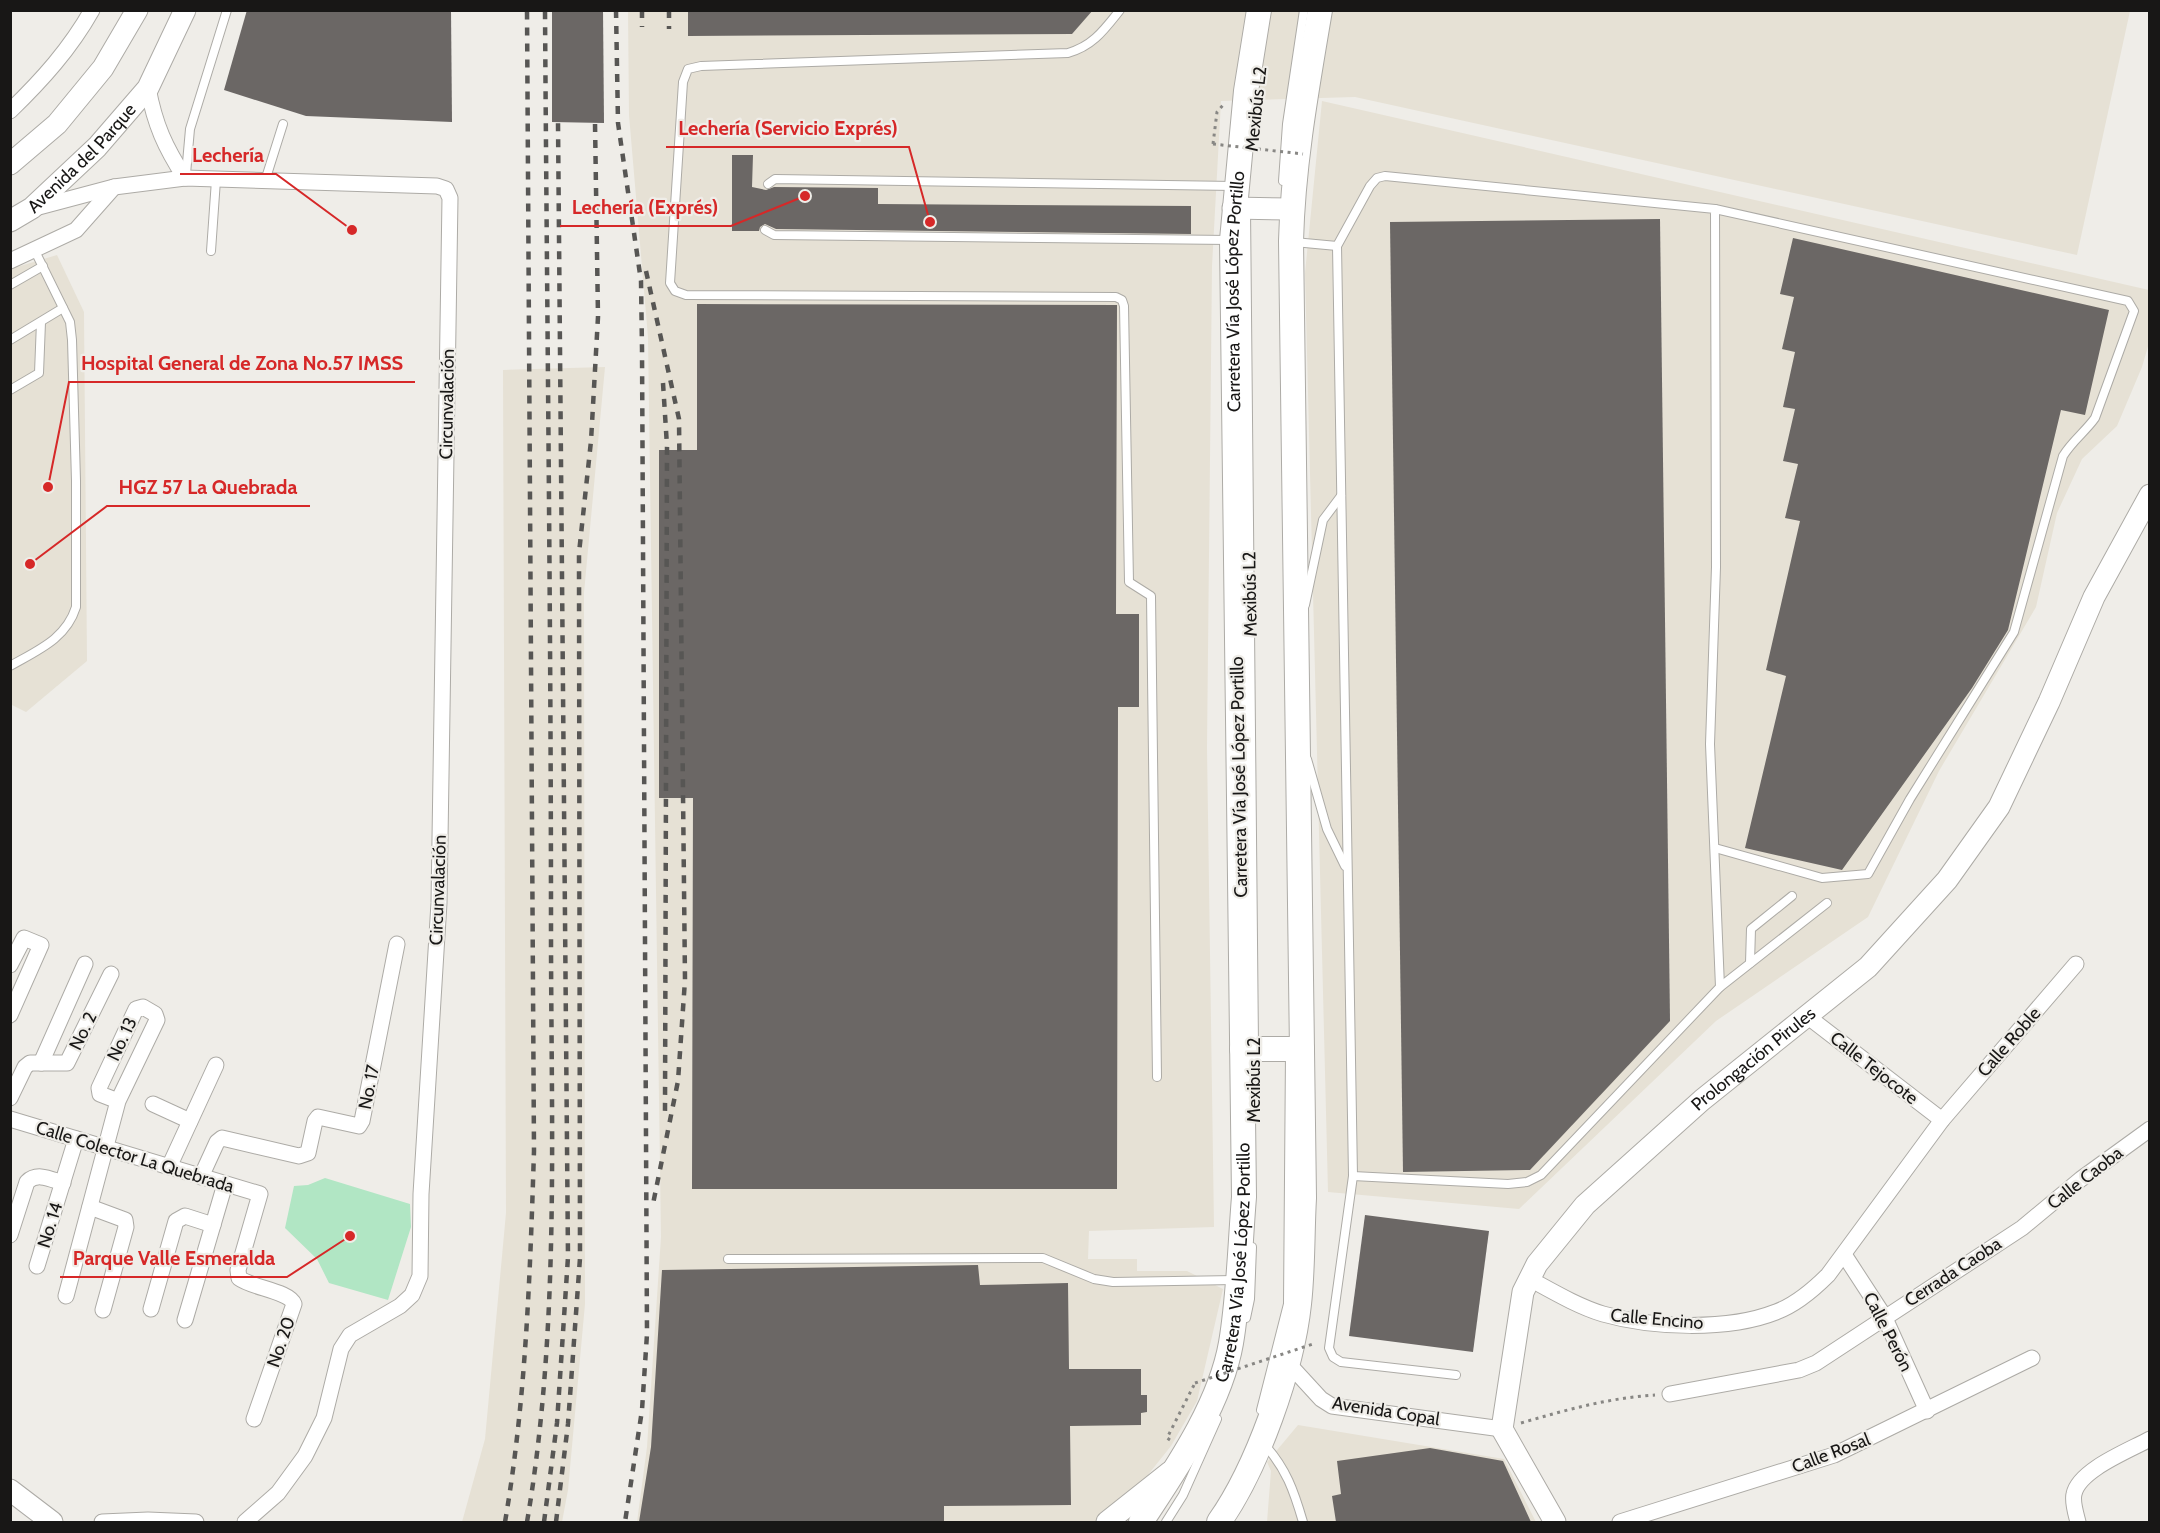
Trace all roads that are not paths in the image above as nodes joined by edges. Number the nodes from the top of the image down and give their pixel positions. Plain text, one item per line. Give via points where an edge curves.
1 (92, 10) edge
2 (136, 10) edge
3 (184, 10) edge
4 (227, 10) edge
5 (1120, 10) edge
6 (1268, 10) edge
7 (1304, 10) edge
8 (1320, 10) edge
9 (1262, 22) edge
10 (148, 88) junction
11 (10, 111) edge
12 (283, 124) dead end
13 (10, 164) edge
14 (185, 178) junction
15 (216, 180) junction
16 (265, 181) junction
17 (768, 184) dead end
18 (114, 187) junction
19 (1241, 200) junction
20 (32, 208) junction
21 (1715, 209) junction
22 (1285, 214) junction
23 (10, 221) edge
24 (765, 230) dead end
25 (1232, 240) junction
26 (1337, 246) junction
27 (36, 251) junction
28 (211, 251) dead end
29 (10, 261) edge
30 (43, 266) junction
31 (10, 285) edge
32 (63, 308) junction
33 (41, 322) junction
34 (10, 340) edge
35 (1283, 351) dead end
36 (10, 390) edge
37 (2150, 495) edge
38 (1341, 496) junction
39 (1296, 635) junction
40 (10, 666) edge
41 (1298, 729) junction
42 (1714, 848) junction
43 (1347, 870) junction
44 (1792, 896) dead end
45 (1827, 903) dead end
46 (397, 944) dead end
47 (1750, 963) junction
48 (85, 964) dead end
49 (2076, 964) dead end
50 (10, 965) edge
51 (111, 974) dead end
52 (1720, 987) junction
53 (10, 1015) edge
54 (1807, 1016) junction
55 (1294, 1045) junction
56 (1250, 1053) junction
57 (41, 1062) junction
58 (216, 1065) dead end
59 (1157, 1077) dead end
60 (10, 1098) edge
61 (118, 1101) junction
62 (153, 1104) dead end
63 (10, 1119) edge
64 (1942, 1120) junction
65 (190, 1121) junction
66 (2150, 1129) edge
67 (76, 1139) junction
68 (106, 1148) junction
69 (169, 1167) junction
70 (1353, 1176) junction
71 (201, 1177) junction
72 (63, 1183) junction
73 (225, 1184) junction
74 (260, 1194) joint
75 (90, 1207) junction
76 (213, 1225) junction
77 (2022, 1228) joint
78 (1253, 1233) dead end
79 (10, 1235) edge
80 (1845, 1256) junction
81 (728, 1259) dead end
82 (37, 1266) dead end
83 (1528, 1278) junction
84 (1237, 1280) junction
85 (66, 1296) dead end
86 (151, 1309) dead end
87 (103, 1310) dead end
88 (1884, 1317) junction
89 (185, 1320) dead end
90 (2032, 1358) dead end
91 (1287, 1362) junction
92 (1233, 1373) dead end
93 (1456, 1375) dead end
94 (1670, 1394) road end
95 (1927, 1411) junction
96 (1219, 1415) dead end
97 (254, 1419) dead end
98 (1502, 1429) junction
99 (1255, 1438) junction
100 (2150, 1439) edge
101 (1177, 1467) junction
102 (1232, 1482) dead end
103 (10, 1490) edge
104 (1225, 1513) edge
105 (52, 1522) edge
106 (102, 1522) edge
107 (196, 1522) edge
108 (245, 1522) edge
109 (1107, 1522) edge
110 (1141, 1522) edge
111 (1166, 1522) edge
112 (1209, 1522) edge
113 (1303, 1522) edge
114 (1554, 1522) edge
115 (1620, 1522) edge
116 (2078, 1522) edge

1 - 11 street via 46,77
2 - 13 main road via 103,68 57,124
3 - 10 main road, Avenida del Parque
4 - 14 lane via 190,129
5 - 59 lane via 1085,48 1068,52 688,69 683,82 670,283 675,291 686,295 1122,300 1129,582 1151,596
6 - 9 lane
7 - 22 lane, Mexibús L2 via 1287,124
8 - 22 main road
9 - 19 main road, Carretera Vía José López Portillo via 1246,91
10 - 14 street via 164,146
10 - 20 main road, Avenida del Parque via 97,147
12 - 16 lane
14 - 15 street
14 - 18 street
15 - 16 street
15 - 28 lane
16 - 108 street, Circunvalación via 437,186 446,189 450,198 439,903 420,1276 412,1295 400,1306 350,1335 341,1349 324,1418 305,1456 278,1493
17 - 19 lane via 775,179
18 - 20 street
18 - 27 street via 76,230
19 - 22 main road
19 - 25 main road, Carretera Vía José López Portillo
19 - 56 lane, Mexibús L2
20 - 23 main road, Avenida del Parque
21 - 26 lane via 1385,176 1370,186
21 - 42 lane via 1716,567 1710,744
21 - 42 lane via 2128,302 2134,311 2095,418 2063,456 2014,632 1868,874 1822,878
22 - 26 lane
22 - 35 lane, Mexibús L2
22 - 39 main road
24 - 25 lane via 774,235
25 - 56 main road, Carretera Vía José López Portillo
26 - 38 lane
27 - 29 street
27 - 30 lane
30 - 31 lane
30 - 32 lane
32 - 33 lane
32 - 40 lane via 72,340 76,607 61,635
33 - 34 lane
33 - 36 lane via 39,373
37 - 54 main road, Prolongación Pirules via 2094,597 1999,807 1947,880 1868,968
38 - 39 lane via 1323,520 1312,582
38 - 43 lane
39 - 41 main road
41 - 43 lane via 1327,830
41 - 55 main road
42 - 52 lane
43 - 70 lane
44 - 47 lane via 1752,929
45 - 47 lane
46 - 71 street, No. 17 via 359,1126 318,1117 308,1153 299,1156 222,1138
47 - 52 lane
48 - 57 street, No. 2
49 - 64 street, Calle Roble
50 - 53 street via 24,938 41,945
51 - 57 street, No. 2 via 67,1063
52 - 70 lane via 1541,1175 1527,1182 1508,1184
54 - 64 street, Calle Tejocote
54 - 83 main road, Prolongación Pirules via 1702,1100 1585,1205
55 - 56 main road
55 - 91 main road via 1304,1198 1299,1293
55 - 99 lane, Mexibús L2 via 1288,1304
56 - 84 main road, Carretera Vía José López Portillo
57 - 60 street, No. 2 via 25,1067
58 - 65 street
61 - 61 street, No. 13 via 157,1020 155,1014 143,1007 136,1009 99,1088 100,1094
61 - 68 street, No. 13
62 - 65 street
63 - 67 street, Calle Colector La Quebrada
64 - 80 street, Calle Roble
65 - 69 street
66 - 77 street, Calle Caoba
67 - 68 street, Calle Colector La Quebrada
67 - 72 street, No. 14
68 - 69 street, Calle Colector La Quebrada
68 - 75 street, No. 13
69 - 71 street, Calle Colector La Quebrada
70 - 93 lane via 1329,1348 1333,1358
71 - 73 street, Calle Colector La Quebrada
72 - 79 street, No. 14 via 32,1177
72 - 82 street, No. 14
73 - 74 street, Calle Colector La Quebrada
73 - 76 street
74 - 97 street, No. 20 via 239,1278 288,1297 294,1304
75 - 85 street, No. 13
75 - 87 street via 119,1216 126,1227
76 - 86 street via 185,1216 176,1221
76 - 89 street
77 - 88 street, Cerrada Caoba
78 - 92 lane via 1250,1299
80 - 83 street, Calle Encino via 1813,1290 1778,1312 1743,1321 1700,1325 1604,1314
80 - 88 street, Calle Perón
81 - 84 lane via 1043,1258 1094,1279 1113,1282
83 - 98 main road, Prolongación Pirules
84 - 101 main road, Carretera Vía José López Portillo via 1231,1344 1216,1392
88 - 94 street via 1832,1354 1799,1370
88 - 95 street, Calle Perón
90 - 95 street, Calle Rosal
91 - 98 street, Avenida Copal via 1332,1406
91 - 99 main road
95 - 115 street, Calle Rosal via 1834,1455
96 - 111 lane via 1183,1495
98 - 114 main road
99 - 102 lane, Mexibús L2
99 - 104 main road
99 - 113 lane via 1288,1476
100 - 116 street via 2078,1482 2073,1496
101 - 109 main road
101 - 110 main road, Carretera Vía José López Portillo
103 - 105 main road
104 - 112 lane
106 - 107 street

